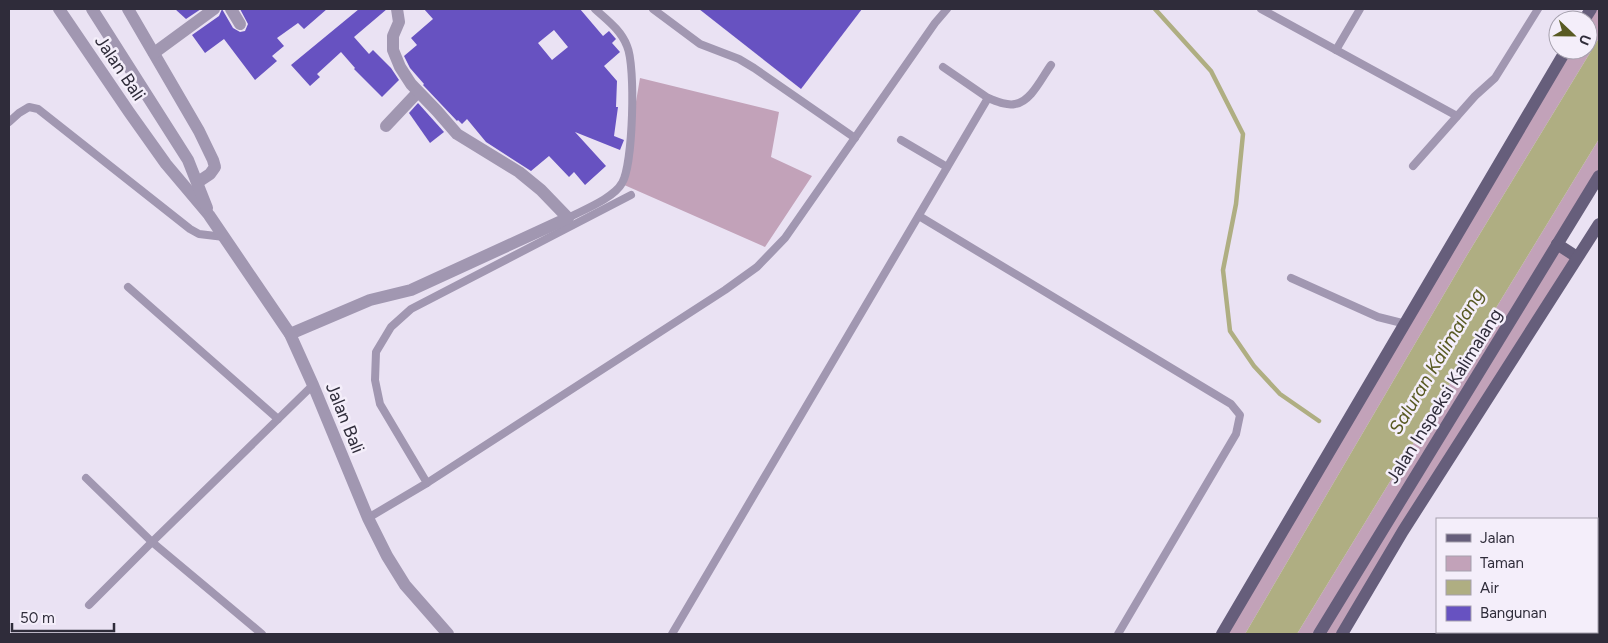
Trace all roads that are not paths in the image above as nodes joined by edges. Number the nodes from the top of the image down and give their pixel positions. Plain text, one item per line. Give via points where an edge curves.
1 (60, 9) edge
2 (92, 9) edge
3 (128, 9) edge
4 (214, 9) edge
5 (231, 9) edge
6 (397, 9) edge
7 (595, 9) edge
8 (653, 9) edge
9 (947, 9) edge
10 (1261, 9) edge
11 (1360, 9) edge
12 (1538, 9) edge
13 (240, 24) dead end
14 (1336, 50) junction
15 (154, 53) junction
16 (1560, 60) edge
17 (1051, 65) dead end
18 (943, 67) dead end
19 (418, 92) junction
20 (988, 98) junction
21 (1457, 116) junction
22 (9, 122) edge
23 (386, 126) dead end
24 (855, 138) junction
25 (901, 140) dead end
26 (1413, 166) dead end
27 (947, 167) junction
28 (1599, 176) edge
29 (198, 182) junction
30 (630, 195) dead end
31 (209, 215) junction
32 (919, 216) junction
33 (568, 218) junction
34 (1599, 224) edge
35 (224, 236) junction
36 (1557, 244) junction
37 (1577, 257) junction
38 (1291, 278) dead end
39 (128, 287) dead end
40 (1406, 324) junction
41 (290, 334) junction
42 (313, 385) junction
43 (278, 419) junction
44 (86, 478) dead end
45 (427, 483) junction
46 (368, 518) junction
47 (1387, 521) junction
48 (1403, 531) junction
49 (152, 542) junction
50 (89, 605) dead end
51 (441, 632) edge
52 (262, 634) edge
53 (672, 634) edge
54 (1118, 634) edge
55 (1222, 634) edge
56 (1319, 634) edge
57 (1342, 634) edge

1 - 31 street, Jalan Bali via 150,142
2 - 29 street, Jalan Bali via 176,140
3 - 15 street
4 - 15 street
5 - 13 street
6 - 19 street via 399,22 393,36 393,50 400,67
7 - 33 lane via 618,30 628,49 632,78 628,157 622,183 617,190
8 - 24 lane via 700,44 754,68
9 - 24 lane
10 - 14 lane
11 - 14 lane
12 - 21 lane via 1495,78
14 - 21 lane
15 - 29 street via 213,160 215,167
16 - 40 main road
17 - 20 lane via 1022,102 1014,105
18 - 20 lane
19 - 23 street
19 - 33 street via 457,134 519,172
20 - 27 lane
21 - 26 lane
22 - 35 lane via 29,107 38,109 190,229 204,235
24 - 45 lane via 785,238 757,267
25 - 27 lane
27 - 32 lane
28 - 36 main road, Jalan Inspeksi Kalimalang
29 - 31 street, Jalan Bali
30 - 45 lane via 411,309 390,327 376,352 375,380 380,404
31 - 35 street, Jalan Bali
32 - 53 lane
32 - 54 lane via 1231,404 1240,415 1236,434
33 - 41 street via 410,290 370,300
34 - 37 main road, Jalan Inspeksi Kalimalang
35 - 41 street, Jalan Bali
36 - 37 main road
36 - 47 main road, Jalan Inspeksi Kalimalang
37 - 48 main road, Jalan Inspeksi Kalimalang
38 - 40 lane via 1378,317
39 - 43 lane
40 - 55 main road
41 - 42 street, Jalan Bali
42 - 43 lane
42 - 46 street, Jalan Bali
43 - 49 lane
44 - 49 lane
45 - 46 lane
46 - 51 street, Jalan Bali via 387,556
47 - 48 main road
47 - 56 main road, Jalan Inspeksi Kalimalang
48 - 57 main road, Jalan Inspeksi Kalimalang
49 - 50 lane
49 - 52 lane

